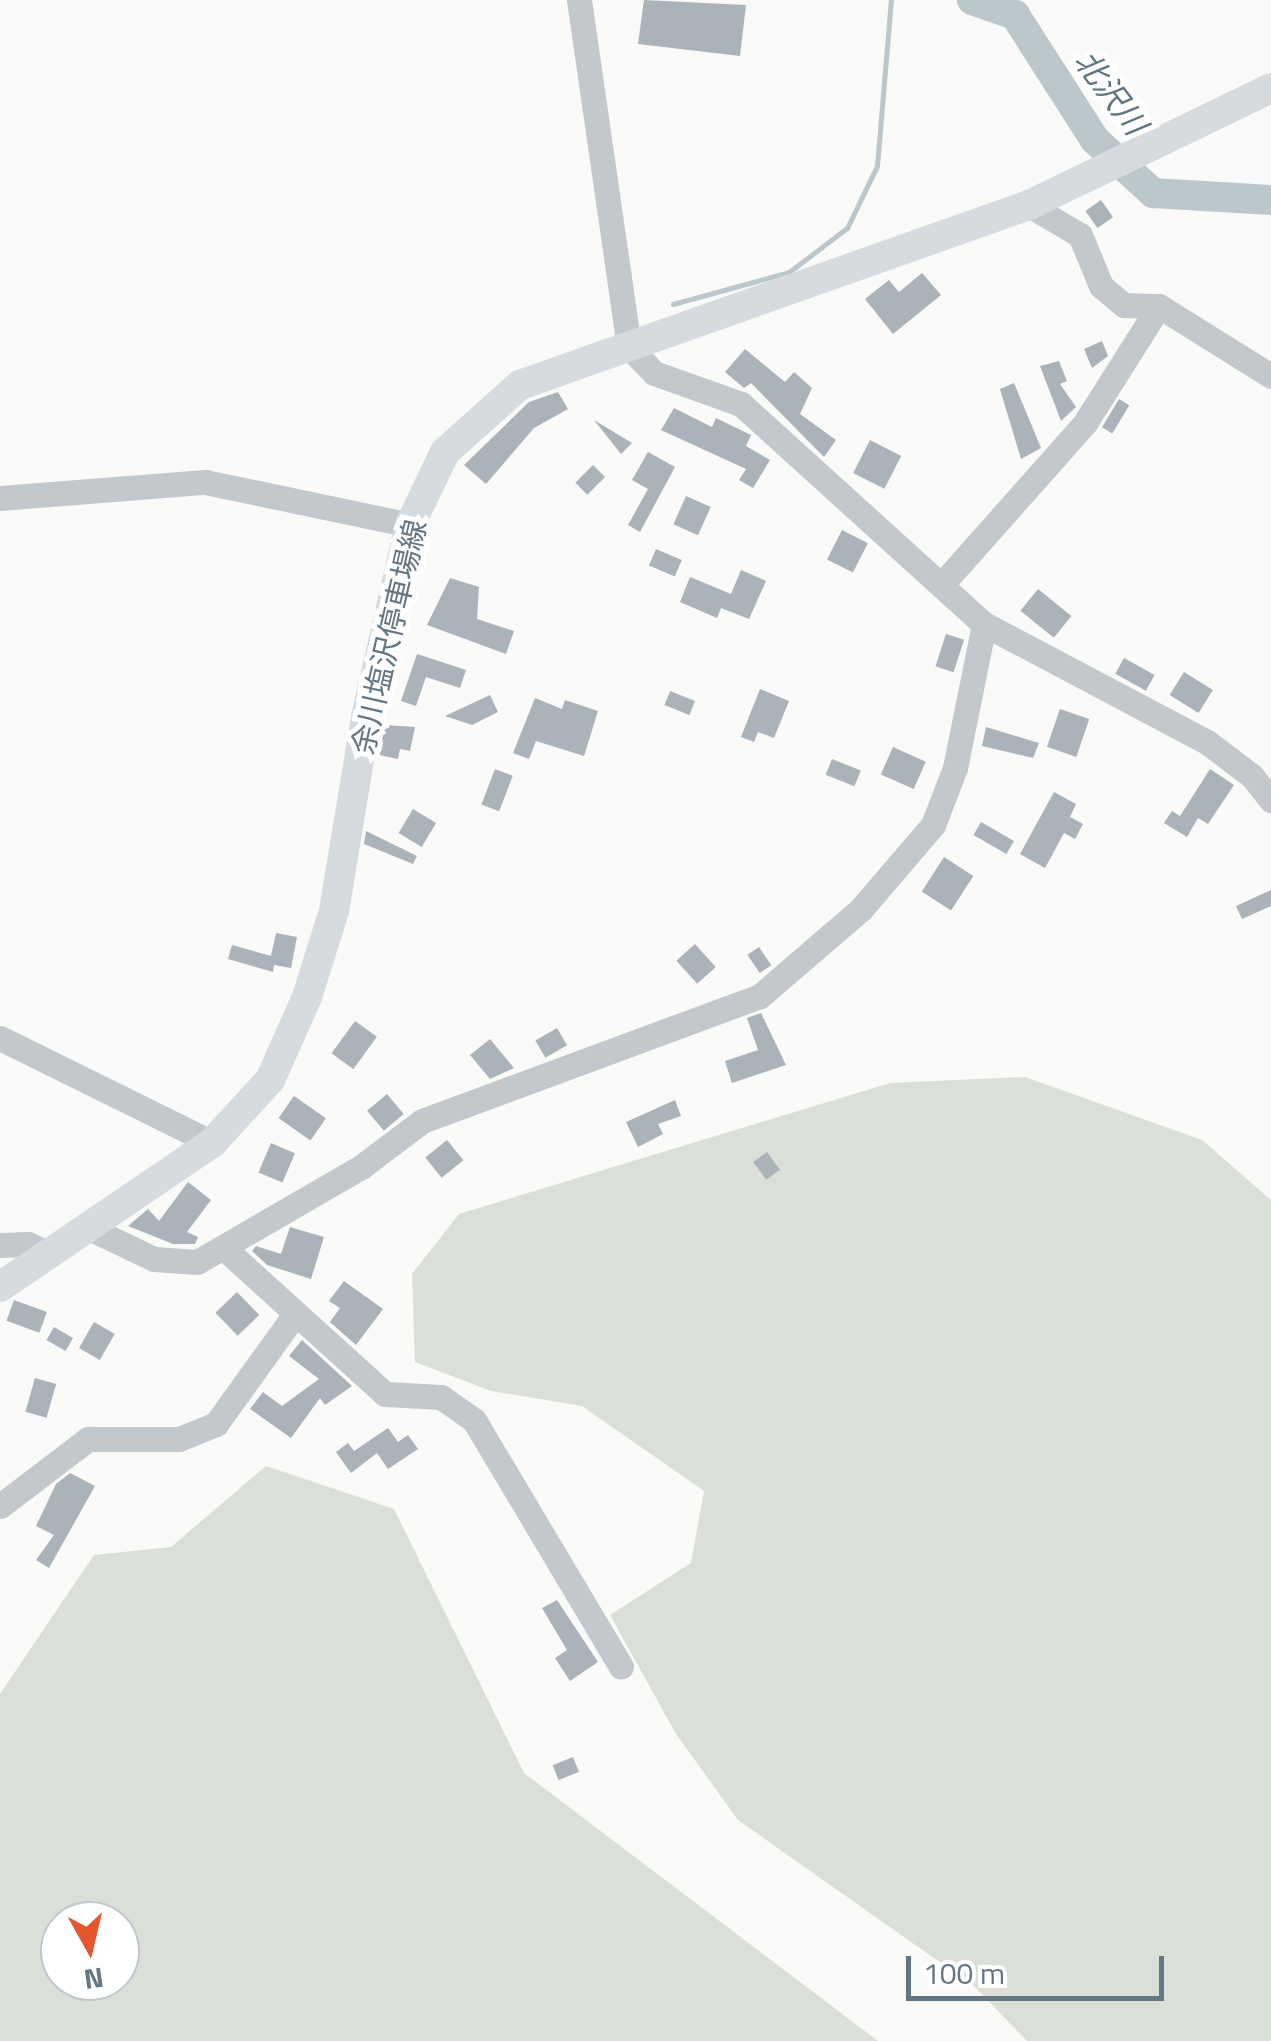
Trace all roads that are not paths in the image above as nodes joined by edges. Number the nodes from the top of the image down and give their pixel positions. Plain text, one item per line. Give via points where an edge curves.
1 (578, 0) edge
2 (1271, 88) edge
3 (1029, 205) junction
4 (1159, 306) junction
5 (629, 347) junction
6 (1271, 376) edge
7 (0, 498) edge
8 (410, 525) junction
9 (943, 583) junction
10 (984, 624) junction
11 (1271, 800) edge
12 (0, 1038) edge
13 (212, 1143) junction
14 (88, 1228) junction
15 (0, 1244) edge
16 (225, 1249) junction
17 (50, 1254) junction
18 (0, 1287) edge
19 (293, 1317) junction
20 (0, 1506) edge
21 (621, 1667) dead end

1 - 5 street
2 - 3 main road, 余川塩沢停車場線
3 - 4 street via 1080,236 1101,286 1124,304
3 - 5 main road, 余川塩沢停車場線
4 - 6 street
4 - 9 street via 1086,423
5 - 8 main road, 余川塩沢停車場線 via 520,385 445,452
5 - 9 street via 654,372 742,404
7 - 8 street via 205,482
8 - 13 main road, 余川塩沢停車場線 via 366,717 334,911 307,997 270,1080
9 - 10 street
10 - 11 street via 1207,742 1252,776
10 - 16 street via 955,768 933,825 861,909 760,996 422,1121 361,1168 275,1213
12 - 13 street
13 - 14 main road, 余川塩沢停車場線
14 - 16 street via 154,1259 197,1262
14 - 17 main road, 余川塩沢停車場線
15 - 17 street via 28,1244
16 - 19 street
17 - 18 main road, 余川塩沢停車場線
19 - 20 street via 216,1424 178,1438 88,1440
19 - 21 street via 322,1334 384,1394 441,1398 474,1420

